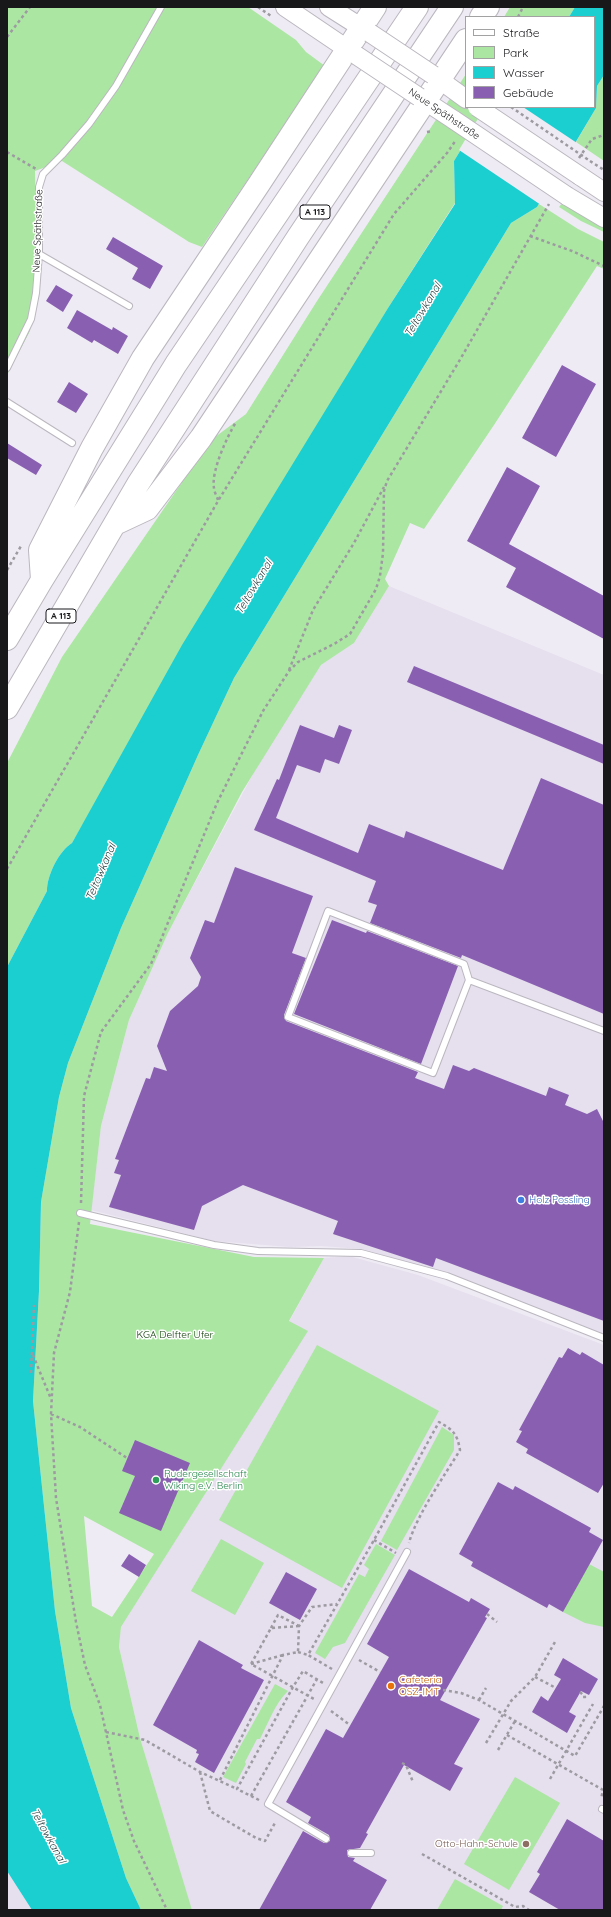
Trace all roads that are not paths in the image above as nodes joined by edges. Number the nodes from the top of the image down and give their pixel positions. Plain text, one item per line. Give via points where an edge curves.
1 (161, 7) edge
2 (285, 7) edge
3 (329, 7) edge
4 (375, 7) edge
5 (417, 7) edge
6 (452, 7) edge
7 (488, 7) edge
8 (482, 16) edge
9 (366, 30) junction
10 (465, 41) edge
11 (352, 52) junction
12 (436, 78) junction
13 (422, 99) junction
14 (465, 99) edge
15 (478, 108) edge
16 (604, 192) edge
17 (604, 218) edge
18 (39, 254) junction
19 (129, 306) dead end
20 (7, 368) edge
21 (7, 402) edge
22 (72, 443) dead end
23 (115, 524) junction
24 (42, 580) junction
25 (7, 640) edge
26 (7, 708) edge
27 (469, 980) junction
28 (604, 1032) edge
29 (80, 1213) road end
30 (604, 1338) edge
31 (407, 1552) road end
32 (326, 1839) dead end
33 (351, 1853) dead end
34 (371, 1853) dead end

1 - 18 lane, Neue Späthstraße via 116,86 89,124 43,174 39,187
2 - 11 main road, Neue Späthstraße
3 - 9 main road
4 - 9 highway
5 - 24 highway, A 113 via 176,364
6 - 23 highway, A 113 via 298,237 138,484
7 - 8 highway
9 - 11 highway
9 - 12 main road, bridge
10 - 12 highway
11 - 13 main road, Neue Späthstraße, bridge
11 - 24 highway via 143,358 92,448 40,550
12 - 13 highway
12 - 14 main road
13 - 17 main road, Neue Späthstraße, bridge via 457,127
13 - 23 highway via 201,438 146,509
15 - 16 main road, bridge
18 - 19 lane
18 - 20 lane, Neue Späthstraße via 31,319
21 - 22 lane
23 - 26 highway, A 113
24 - 25 highway, A 113
27 - 27 lane via 464,964 328,911 288,1017 432,1073
27 - 28 lane
29 - 30 lane via 214,1245 258,1251 361,1253 447,1276
31 - 32 lane via 268,1804
33 - 34 lane

